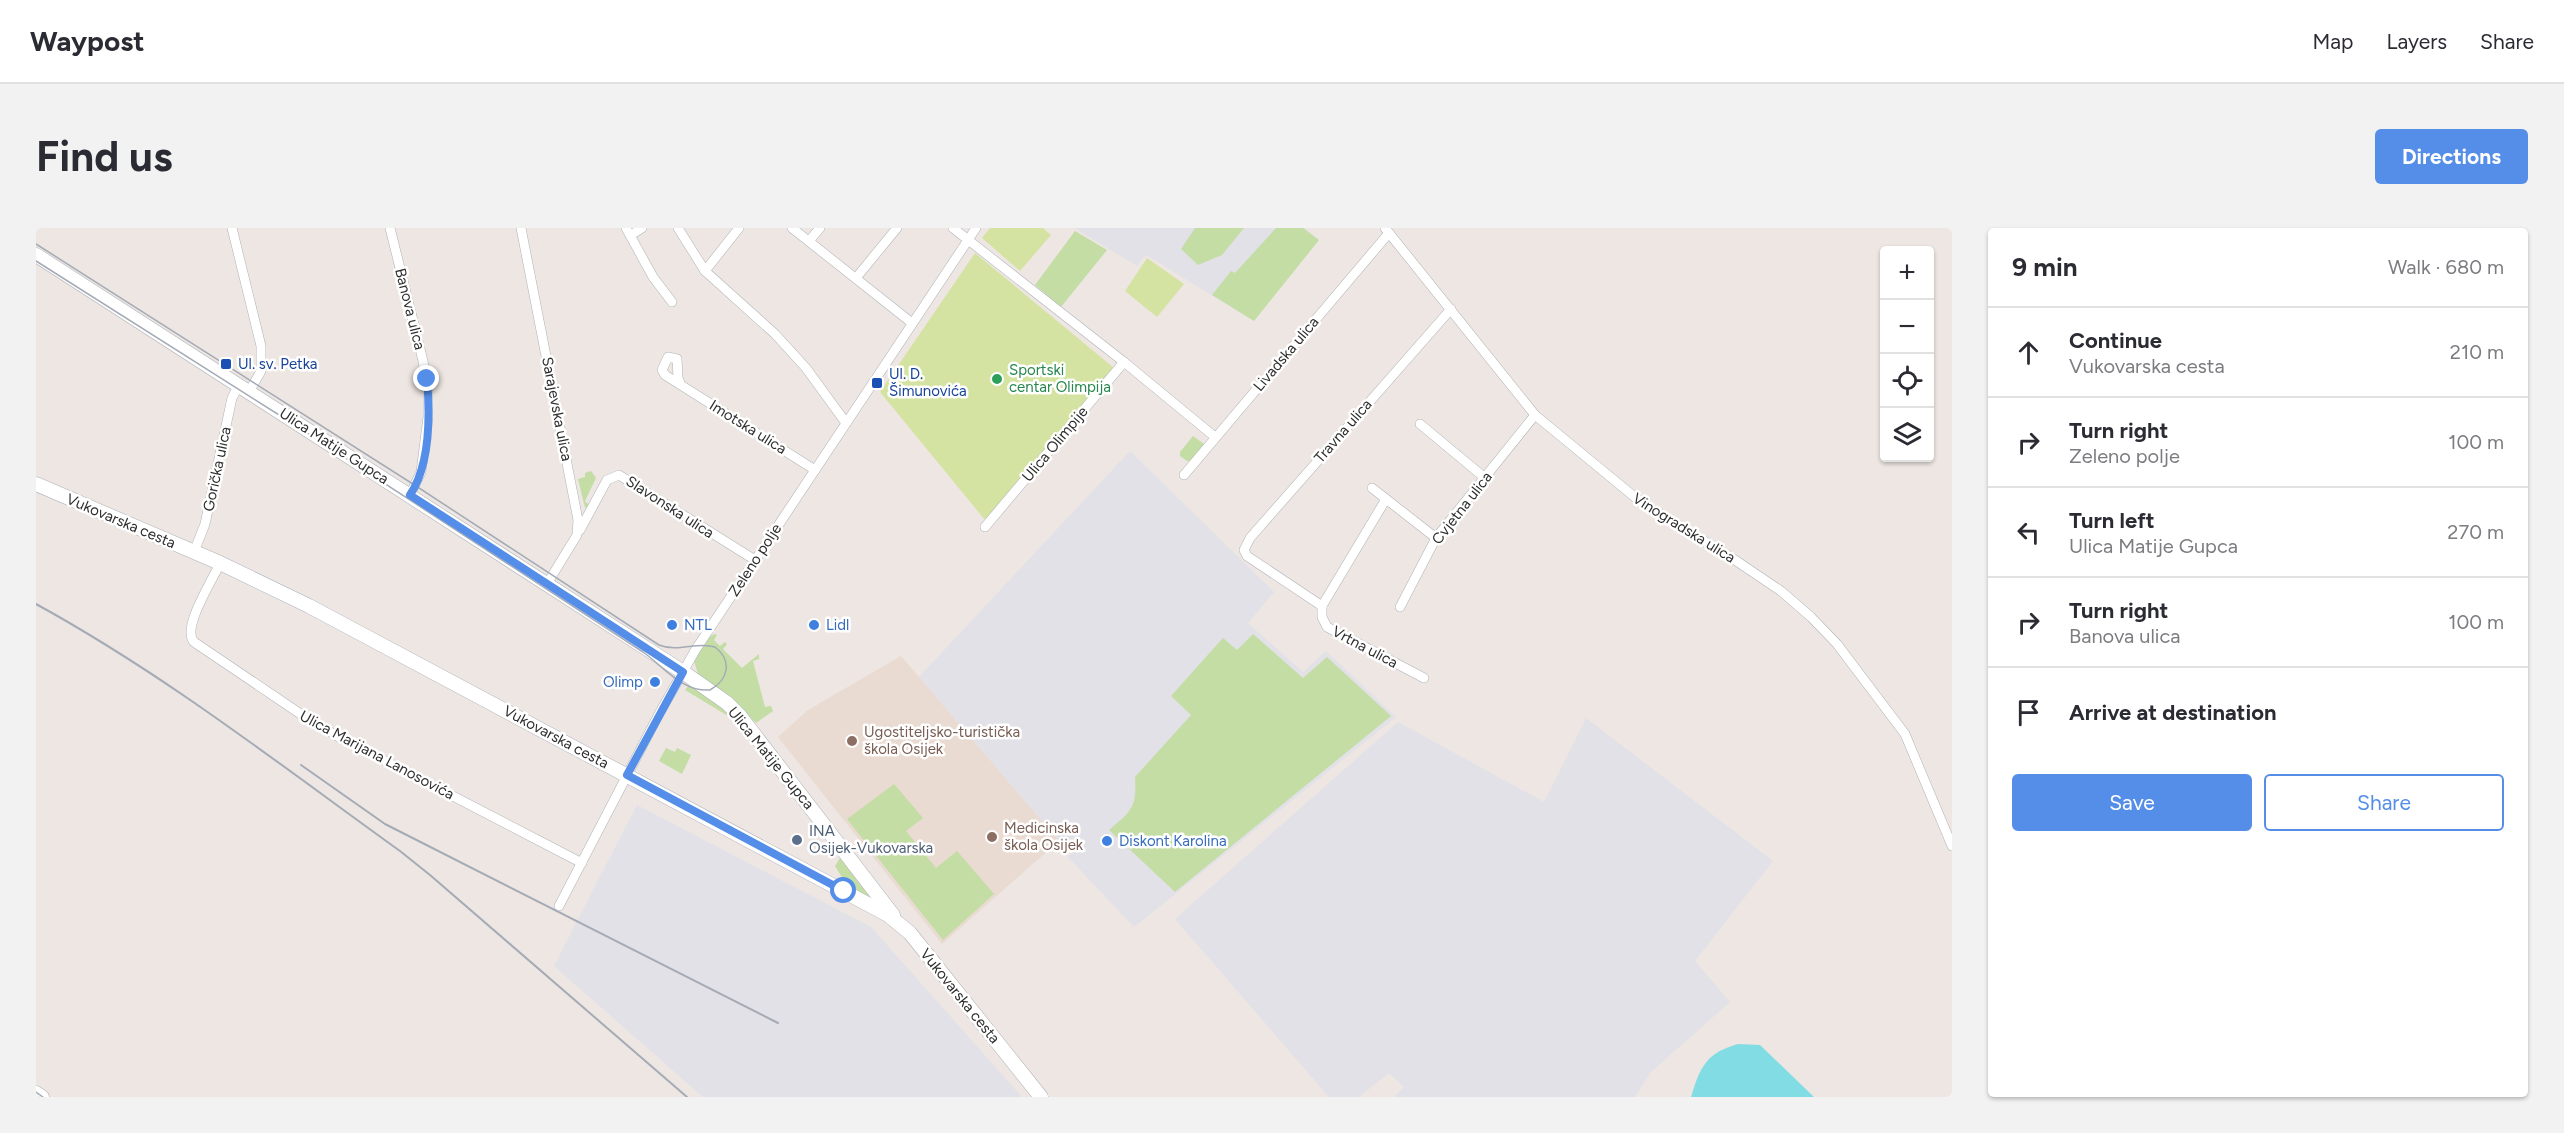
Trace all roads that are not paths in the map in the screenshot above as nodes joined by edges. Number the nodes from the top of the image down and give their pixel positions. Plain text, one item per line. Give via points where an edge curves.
1 (232, 228) edge
2 (390, 228) edge
3 (521, 228) edge
4 (642, 228) edge
5 (678, 228) edge
6 (739, 228) edge
7 (792, 228) edge
8 (820, 228) edge
9 (897, 228) edge
10 (953, 228) edge
11 (976, 228) edge
12 (1387, 231) edge
13 (629, 232) edge
14 (968, 240) junction
15 (810, 241) junction
16 (36, 255) edge
17 (705, 271) junction
18 (856, 278) junction
19 (672, 302) dead end
20 (1451, 309) junction
21 (912, 323) junction
22 (1124, 362) junction
23 (681, 385) dead end
24 (244, 389) junction
25 (1535, 416) junction
26 (846, 423) junction
27 (1420, 424) dead end
28 (1215, 437) junction
29 (815, 470) junction
30 (1184, 475) dead end
31 (1485, 478) junction
32 (36, 484) edge
33 (1372, 488) dead end
34 (410, 495) junction
35 (1386, 499) junction
36 (985, 527) dead end
37 (577, 535) junction
38 (1436, 538) junction
39 (194, 552) junction
40 (755, 560) junction
41 (220, 563) junction
42 (547, 584) junction
43 (1322, 606) junction
44 (1400, 607) dead end
45 (683, 672) junction
46 (1424, 678) dead end
47 (627, 775) junction
48 (1952, 846) edge
49 (582, 863) junction
50 (559, 906) dead end
51 (900, 923) junction
52 (36, 1093) edge
53 (42, 1097) edge
54 (1041, 1097) edge

1 - 24 street, Gorička ulica via 261,346 261,371
2 - 34 street, Banova ulica via 428,393 421,472
3 - 37 street, Sarajevska ulica via 577,510
4 - 13 street
5 - 17 street
6 - 17 street
7 - 15 street
8 - 15 street
9 - 18 street
10 - 14 street
11 - 14 street, Zeleno polje
12 - 20 street, Vinogradska ulica
12 - 28 street, Livadska ulica
13 - 19 street via 653,277
14 - 21 street, Zeleno polje
14 - 22 street
15 - 18 street
16 - 24 main road, Ulica Matije Gupca
17 - 26 street via 775,334
18 - 21 street
20 - 25 street, Vinogradska ulica
20 - 43 street, Travna ulica via 1250,538 1244,550 1247,556
21 - 26 street, Zeleno polje
22 - 28 street
22 - 36 street, Ulica Olimpije
23 - 29 street, Imotska ulica
24 - 34 main road, Ulica Matije Gupca
24 - 39 street, Gorička ulica via 232,398 205,524
25 - 31 street, Cvjetna ulica
25 - 48 street, Vinogradska ulica via 1642,503 1781,591 1838,644 1905,734
26 - 29 street, Zeleno polje
27 - 31 street
28 - 30 street, Livadska ulica
29 - 40 street, Zeleno polje
31 - 38 street, Cvjetna ulica
32 - 39 main road, Vukovarska cesta
33 - 35 street
34 - 42 main road, Ulica Matije Gupca
35 - 38 street
35 - 43 street
37 - 40 street, Slavonska ulica via 607,480 616,475
37 - 42 street
38 - 44 street, Cvjetna ulica
39 - 41 main road, Vukovarska cesta
40 - 45 street, Zeleno polje
41 - 47 main road, Vukovarska cesta
41 - 49 street, Ulica Marijana Lanosovića via 191,625 190,638 194,642 337,736
42 - 45 main road, Ulica Matije Gupca
43 - 46 street, Vrtna ulica via 1327,627
45 - 47 street, Zeleno polje
45 - 51 main road, Ulica Matije Gupca via 737,712
47 - 49 street, Zeleno polje
47 - 51 main road, Vukovarska cesta
49 - 50 street, Zeleno polje
51 - 54 main road, Vukovarska cesta
52 - 53 main road

